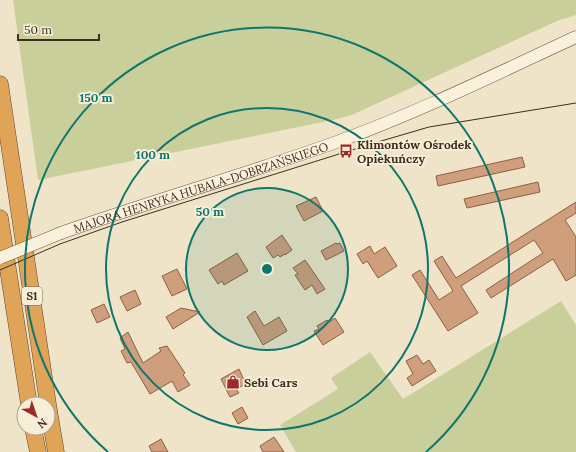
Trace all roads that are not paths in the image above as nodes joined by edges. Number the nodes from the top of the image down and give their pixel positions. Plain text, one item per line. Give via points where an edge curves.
1 (576, 38) edge
2 (0, 84) edge
3 (0, 218) edge
4 (0, 258) edge
5 (28, 396) edge
6 (47, 396) edge
7 (35, 436) edge
8 (53, 436) edge
9 (38, 452) edge
10 (56, 452) edge

1 - 4 street, MAJORA HENRYKA HUBALA-DOBRZAŃSKIEGO, bridge via 384,124 61,233
2 - 6 highway, S1
3 - 5 highway, S1
7 - 9 highway
8 - 10 highway, S1

